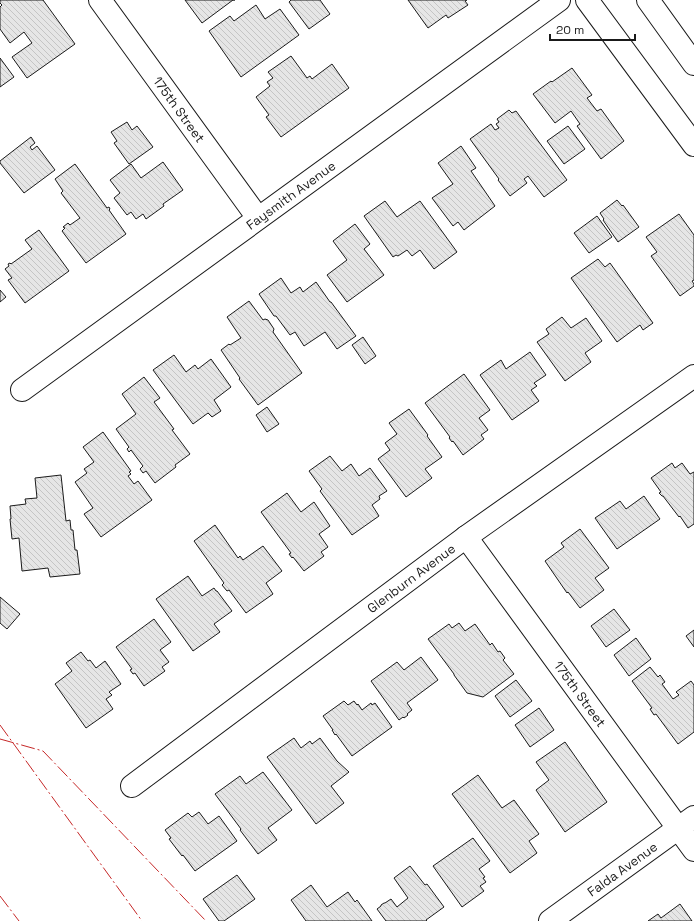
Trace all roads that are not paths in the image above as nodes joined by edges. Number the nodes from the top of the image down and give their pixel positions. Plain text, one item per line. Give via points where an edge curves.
1 (100, 0) edge
2 (559, 0) edge
3 (587, 0) edge
4 (648, 0) edge
5 (694, 64) edge
6 (694, 145) edge
7 (258, 218) junction
8 (694, 376) edge
9 (22, 390) dead end
10 (466, 538) junction
11 (132, 786) dead end
12 (686, 823) edge
13 (694, 850) edge
14 (550, 921) edge

1 - 7 street, 175th Street
2 - 7 street, Faysmith Avenue
3 - 6 street
4 - 5 street
7 - 9 street, Faysmith Avenue
8 - 10 street, Glenburn Avenue
10 - 11 street, Glenburn Avenue
10 - 12 street, 175th Street
12 - 13 street, 175th Street
12 - 14 street, Falda Avenue

